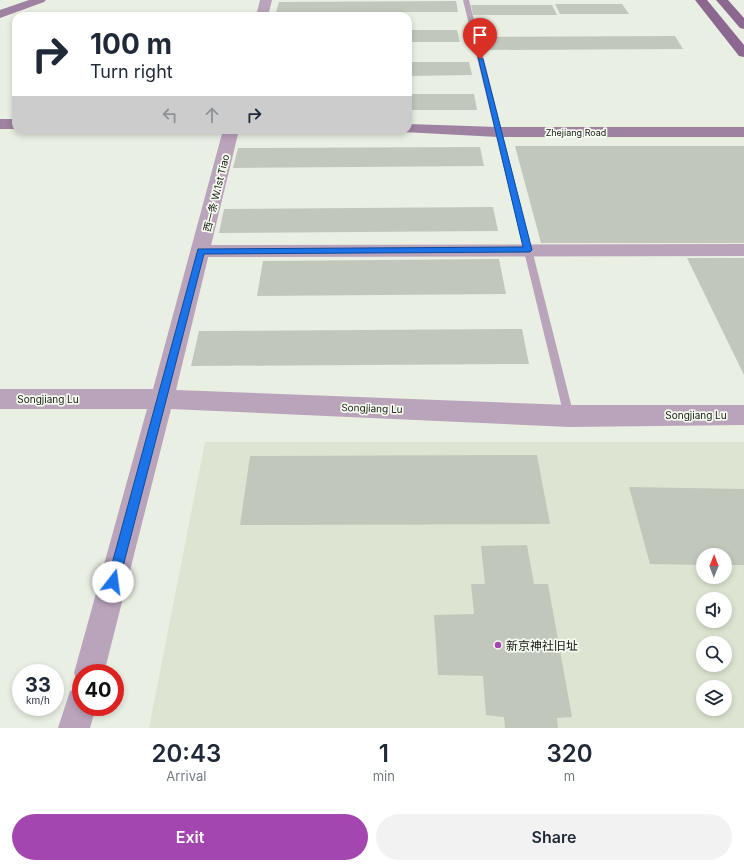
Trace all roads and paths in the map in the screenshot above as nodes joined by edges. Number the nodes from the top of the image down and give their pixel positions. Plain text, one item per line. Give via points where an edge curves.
1 (40, 0) edge
2 (266, 0) edge
3 (466, 0) edge
4 (701, 0) edge
5 (722, 0) edge
6 (263, 12) edge
7 (0, 14) edge
8 (744, 25) edge
9 (744, 53) edge
10 (0, 124) edge
11 (12, 124) edge
12 (412, 129) edge
13 (498, 132) junction
14 (744, 132) edge
15 (230, 134) edge
16 (528, 250) junction
17 (744, 250) edge
18 (201, 251) junction
19 (161, 398) junction
20 (0, 399) edge
21 (744, 415) edge
22 (569, 416) junction
23 (91, 664) edge
24 (77, 716) edge
25 (74, 728) edge

1 - 7 main road
2 - 6 street
3 - 13 lane
4 - 9 main road
5 - 8 main road
10 - 11 main road
12 - 13 main road, Zhejiang Road
13 - 14 main road, Zhejiang Road
13 - 16 lane
15 - 18 street, 西一条 W.1st Tiao
16 - 17 street
16 - 18 street
16 - 22 lane
18 - 19 street, 西一条 W.1st Tiao
19 - 20 street, Songjiang Lu
19 - 22 street, Songjiang Lu
19 - 23 street, 西一条 W.1st Tiao
21 - 22 street, Songjiang Lu
24 - 25 street

